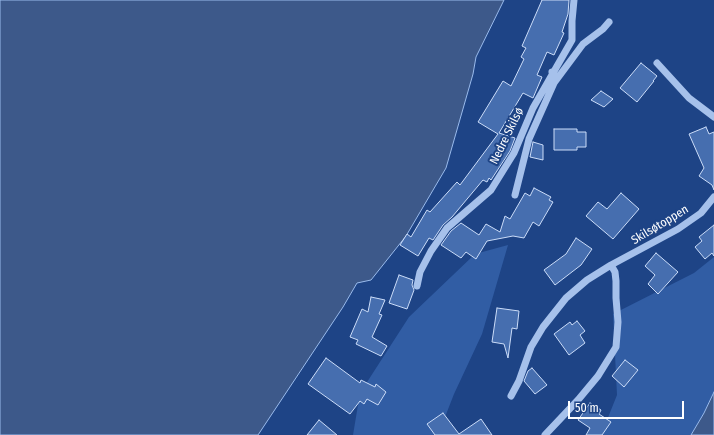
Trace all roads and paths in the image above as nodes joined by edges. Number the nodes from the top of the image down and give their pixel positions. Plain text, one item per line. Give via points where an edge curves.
1 (574, 0) edge
2 (609, 22) dead end
3 (657, 63) dead end
4 (552, 72) junction
5 (554, 83) junction
6 (714, 117) edge
7 (515, 195) dead end
8 (714, 197) edge
9 (611, 265) junction
10 (418, 286) dead end
11 (511, 396) dead end
12 (545, 435) edge

1 - 4 street, Nedre Skilsø via 572,40
2 - 5 street via 583,44
3 - 6 street via 689,98
4 - 5 street
4 - 10 street, Nedre Skilsø via 533,108 514,154 491,190 447,228 430,251 420,272
5 - 7 street via 529,139
8 - 9 street, Skilsøtoppen via 701,213 678,229
9 - 11 street, Skilsøtoppen via 587,280 566,298 543,327 531,347
9 - 12 street via 616,281 616,347 598,376

